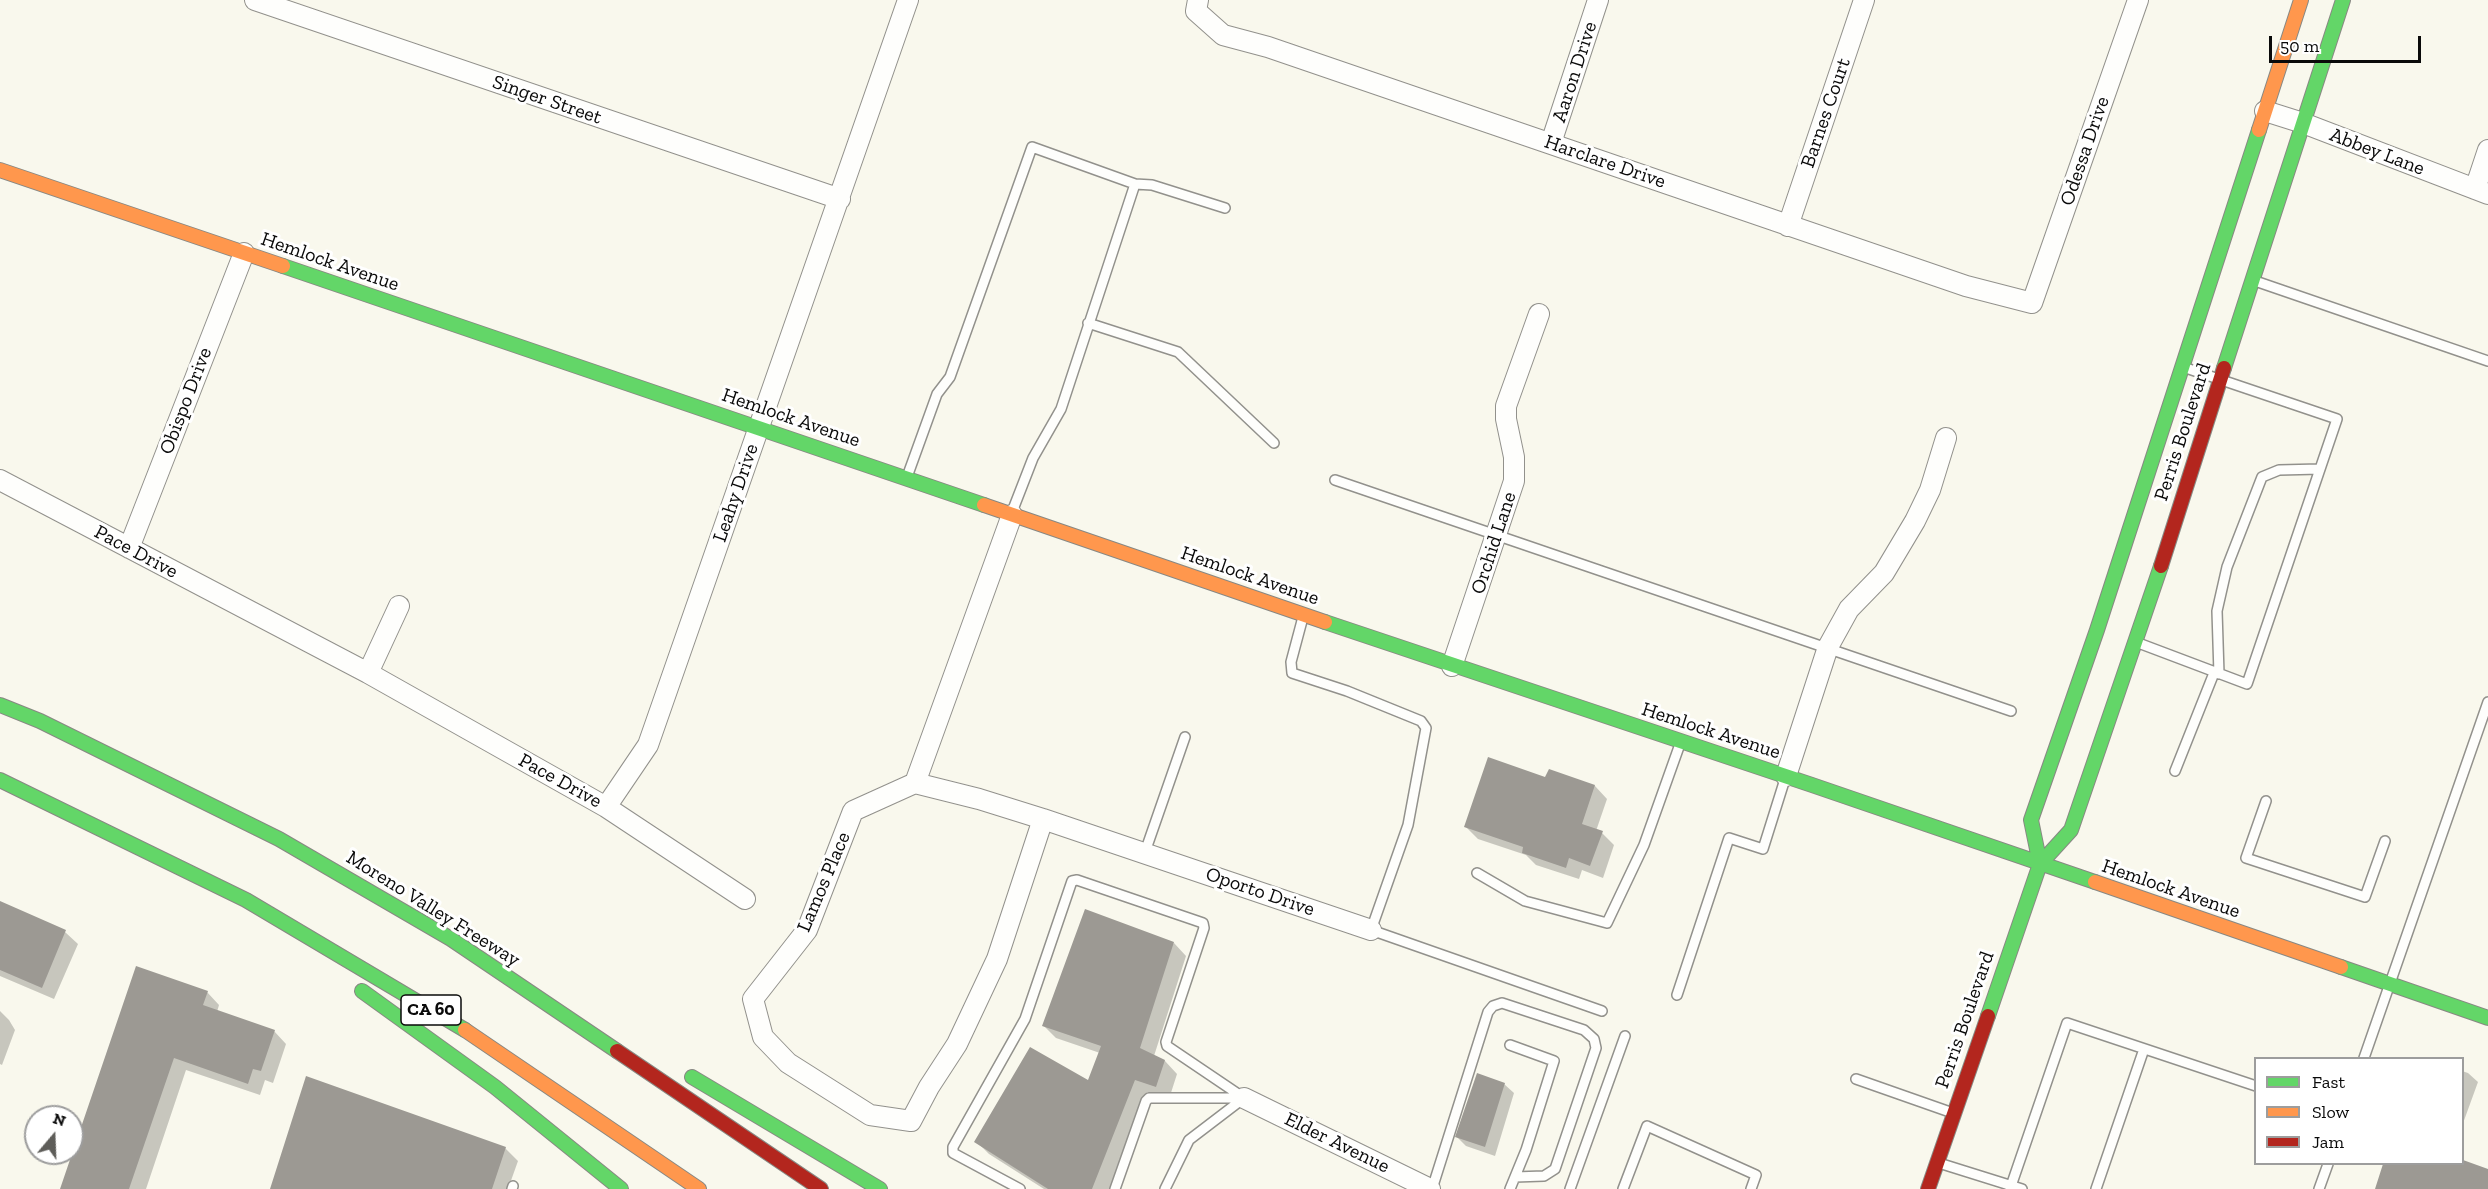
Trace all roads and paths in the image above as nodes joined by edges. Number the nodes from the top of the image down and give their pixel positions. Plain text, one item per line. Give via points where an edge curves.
1 (255, 0) edge
2 (908, 0) edge
3 (1198, 0) edge
4 (1598, 0) edge
5 (1864, 0) edge
6 (2138, 0) edge
7 (2301, 0) edge
8 (2343, 0) edge
9 (2265, 111) junction
10 (2303, 123) junction
11 (1551, 143) junction
12 (2488, 150) edge
13 (0, 170) edge
14 (1135, 184) junction
15 (2481, 192) edge
16 (840, 199) junction
17 (1224, 208) dead end
18 (1788, 226) junction
19 (243, 254) junction
20 (2253, 280) junction
21 (2032, 303) joint
22 (1539, 314) dead end
23 (1088, 323) junction
24 (2488, 361) edge
25 (2182, 367) junction
26 (2220, 381) junction
27 (759, 427) junction
28 (1947, 438) dead end
29 (1274, 443) dead end
30 (2320, 469) junction
31 (906, 478) junction
32 (0, 480) edge
33 (1335, 480) dead end
34 (1012, 515) junction
35 (1497, 536) junction
36 (129, 548) junction
37 (399, 606) dead end
38 (1304, 615) junction
39 (2136, 642) junction
40 (1827, 647) junction
41 (1452, 666) junction
42 (368, 673) junction
43 (2217, 674) junction
44 (2488, 702) edge
45 (0, 705) edge
46 (2011, 711) dead end
47 (1185, 737) dead end
48 (1681, 742) junction
49 (2175, 771) dead end
50 (1786, 776) junction
51 (0, 780) edge
52 (915, 783) junction
53 (2266, 801) dead end
54 (606, 807) junction
55 (1043, 819) junction
56 (2385, 842) dead end
57 (149, 852) junction
58 (1145, 852) junction
59 (2040, 864) junction
60 (1477, 873) dead end
61 (745, 899) dead end
62 (1371, 930) junction
63 (278, 935) dead end
64 (451, 939) junction
65 (346, 980) dead end
66 (2389, 984) junction
67 (1677, 995) dead end
68 (1602, 1011) dead end
69 (2488, 1018) edge
70 (612, 1031) dead end
71 (1625, 1036) dead end
72 (1510, 1045) dead end
73 (2144, 1048) junction
74 (2365, 1057) edge
75 (682, 1071) dead end
76 (1856, 1079) dead end
77 (2254, 1085) edge
78 (1244, 1098) junction
79 (1954, 1113) junction
80 (1937, 1162) junction
81 (2328, 1165) edge
82 (1515, 1177) junction
83 (2010, 1187) edge
84 (621, 1189) edge
85 (699, 1189) edge
86 (821, 1189) edge
87 (880, 1189) edge
88 (1020, 1189) edge
89 (1115, 1189) edge
90 (1165, 1189) edge
91 (1431, 1189) edge
92 (1510, 1189) edge
93 (1570, 1189) edge
94 (1623, 1189) edge
95 (1751, 1189) edge
96 (1928, 1189) edge
97 (2022, 1189) edge
98 (2096, 1189) edge
99 (2319, 1189) edge

1 - 16 street, Singer Street
2 - 16 street, Leahy Drive
3 - 11 street, Harclare Drive via 1196,11 1223,35
4 - 11 street, Aaron Drive
5 - 18 street, Barnes Court
6 - 21 street, Odessa Drive
7 - 9 main road, Perris Boulevard
8 - 10 main road, Perris Boulevard
9 - 10 street, Abbey Lane
9 - 25 main road, Perris Boulevard
10 - 15 street, Abbey Lane
10 - 20 main road, Perris Boulevard
11 - 18 street, Harclare Drive
12 - 15 street
13 - 19 main road, Hemlock Avenue
14 - 17 lane
14 - 23 lane
14 - 31 lane via 1032,147 950,377 937,394
16 - 27 street, Leahy Drive
18 - 21 street, Harclare Drive via 1966,286
19 - 27 main road, Hemlock Avenue
19 - 36 street, Obispo Drive
20 - 24 lane
20 - 26 main road, Perris Boulevard
22 - 35 street, Orchid Lane via 1506,406 1514,481
23 - 29 lane via 1178,352
23 - 34 lane via 1061,409 1033,458
25 - 26 lane
25 - 59 main road, Perris Boulevard via 2031,820
26 - 30 lane via 2337,419
26 - 39 main road, Perris Boulevard
27 - 31 main road, Hemlock Avenue
27 - 54 street, Leahy Drive via 648,745
28 - 40 street via 1915,521 1884,573 1849,609
30 - 43 lane via 2247,684
30 - 43 lane via 2279,470 2262,477 2227,567 2219,600
31 - 34 main road, Hemlock Avenue
32 - 36 street, Pace Drive
33 - 35 lane
34 - 38 main road, Hemlock Avenue
34 - 52 street
35 - 40 lane
35 - 41 street, Orchid Lane
36 - 42 street, Pace Drive
37 - 42 street
38 - 41 main road, Hemlock Avenue
38 - 62 lane via 1291,662 1292,673 1421,721 1426,728 1408,825
39 - 43 lane
39 - 59 main road, Perris Boulevard via 2071,830
40 - 46 lane
40 - 50 street
41 - 48 main road, Hemlock Avenue
42 - 54 street, Pace Drive
43 - 49 lane
44 - 66 lane
45 - 64 main road, Moreno Valley Freeway via 279,839
47 - 58 lane
48 - 50 main road, Hemlock Avenue
48 - 60 lane via 1644,845 1607,923 1525,901
50 - 59 main road, Hemlock Avenue
50 - 67 lane via 1762,849 1729,838
51 - 57 main road, CA 60
52 - 55 street, Oporto Drive
52 - 55 street, Lamos Place via 853,812 807,930 753,999 763,1037 788,1064 870,1115 911,1121 957,1044 997,959
53 - 56 lane via 2246,858 2365,897
54 - 61 street, Pace Drive
55 - 58 street, Oporto Drive
57 - 63 main road
57 - 85 main road, CA 60 via 246,900 486,1043
58 - 62 street, Oporto Drive
59 - 66 main road, Hemlock Avenue
59 - 79 main road, Perris Boulevard
62 - 68 lane, Oporto Drive
64 - 70 main road
64 - 86 main road, Moreno Valley Freeway
65 - 84 main road via 495,1087
66 - 69 main road, Hemlock Avenue
66 - 74 lane
71 - 93 lane
72 - 82 lane via 1554,1061
73 - 77 lane
73 - 83 lane via 2067,1023
73 - 98 lane
75 - 87 main road
76 - 79 lane
78 - 88 lane via 1166,1042 1203,923 1077,879 1072,881 1025,1019 953,1147 953,1153
78 - 89 lane via 1149,1098
78 - 90 lane via 1189,1140
78 - 91 street, Elder Avenue
79 - 80 main road, Perris Boulevard
80 - 83 lane
80 - 96 main road, Perris Boulevard
81 - 99 lane
82 - 91 lane via 1544,1176 1555,1169 1596,1048 1594,1039 1584,1030 1502,1003 1493,1005 1488,1012
82 - 92 lane
83 - 97 lane
94 - 95 lane via 1647,1125 1756,1175

